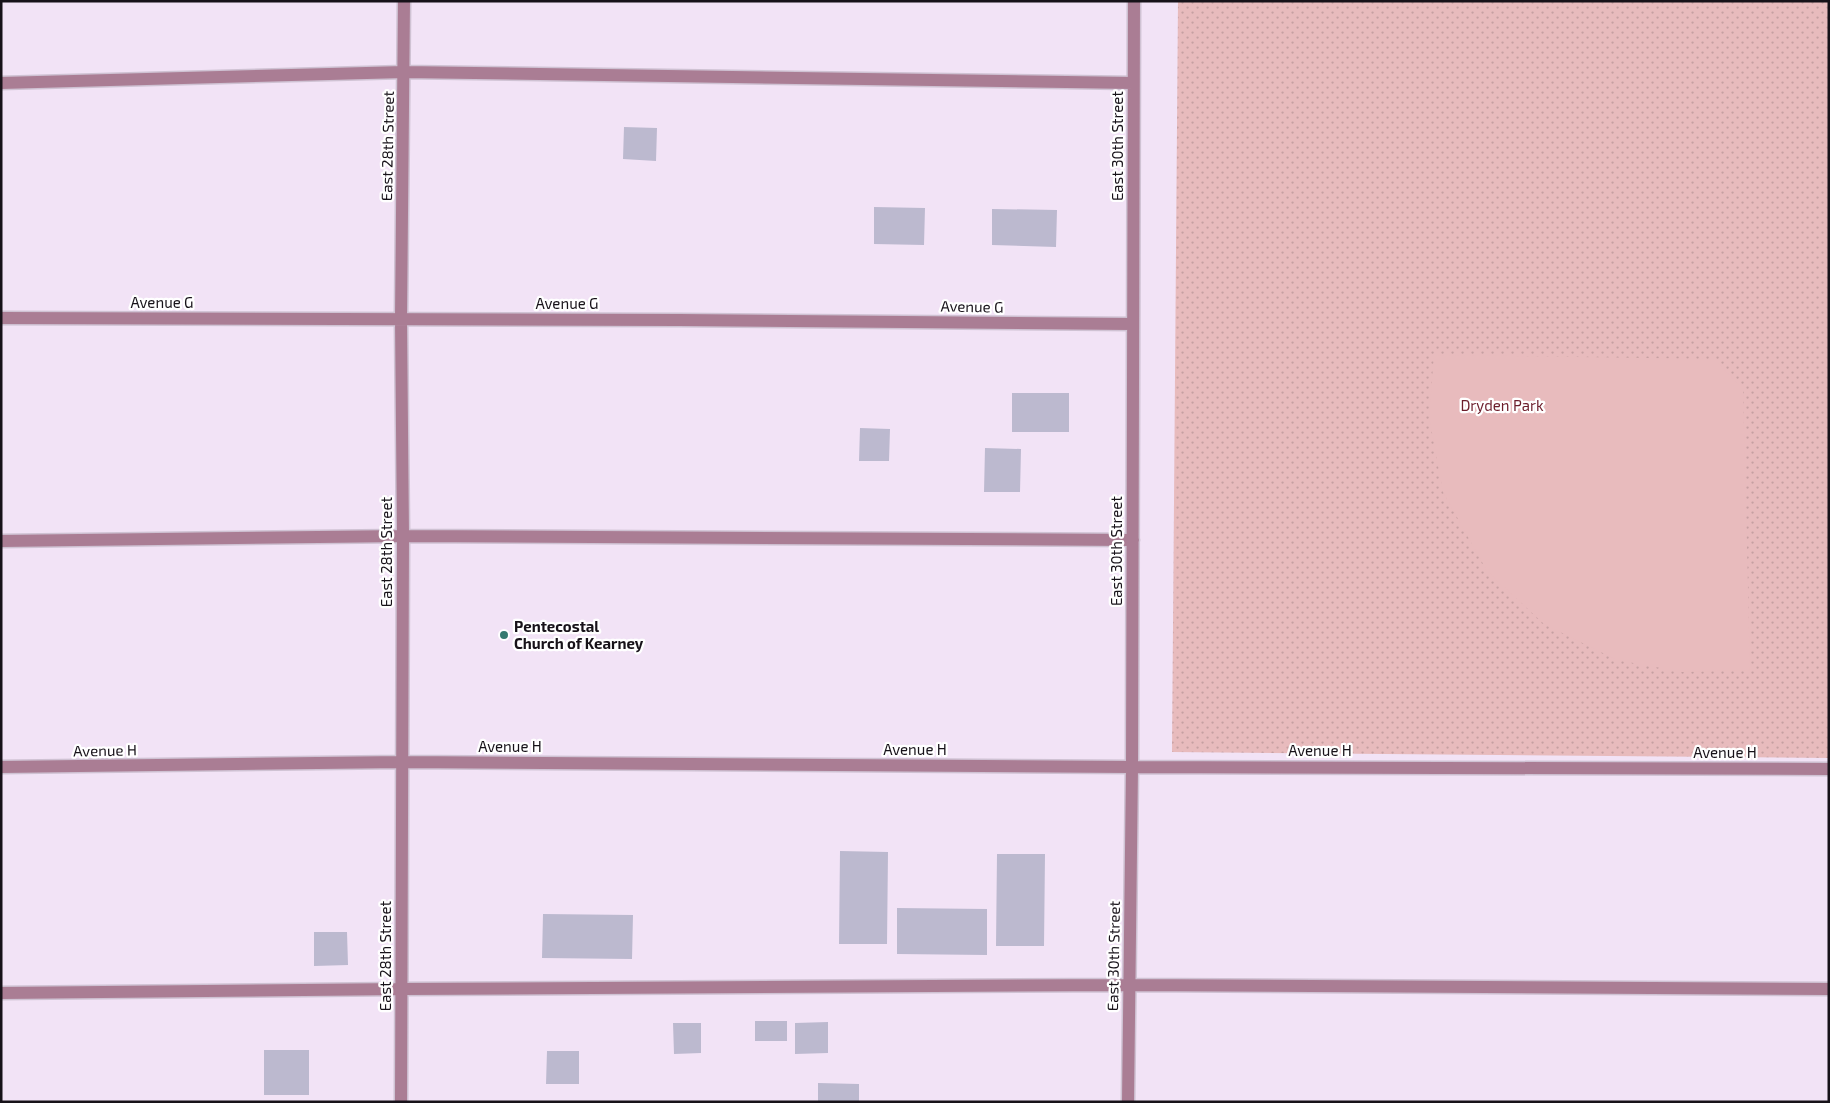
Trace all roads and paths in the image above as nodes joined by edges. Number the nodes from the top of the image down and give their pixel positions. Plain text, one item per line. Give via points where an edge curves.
1 (404, 1) edge
2 (1134, 1) edge
3 (404, 72) junction
4 (1, 83) edge
5 (1133, 83) junction
6 (1, 318) edge
7 (401, 319) junction
8 (1132, 324) junction
9 (402, 536) junction
10 (1133, 540) junction
11 (1, 541) edge
12 (402, 762) junction
13 (1, 767) edge
14 (1132, 767) junction
15 (1829, 769) edge
16 (1128, 985) junction
17 (402, 988) junction
18 (1829, 989) edge
19 (1, 994) edge
20 (401, 1102) edge
21 (1128, 1102) edge

1 - 3 street, East 28th Street
2 - 5 street, East 30th Street
3 - 4 street
3 - 5 street
3 - 7 street, East 28th Street
5 - 8 street, East 30th Street
6 - 7 street, Avenue G
7 - 8 street, Avenue G
7 - 9 street, East 28th Street
8 - 10 street, East 30th Street
9 - 10 street
9 - 11 street
9 - 12 street, East 28th Street
10 - 14 street, East 30th Street
12 - 13 street, Avenue H
12 - 14 street, Avenue H
12 - 17 street, East 28th Street
14 - 15 street, Avenue H
14 - 16 street, East 30th Street
16 - 17 street
16 - 18 street
16 - 21 street, East 30th Street
17 - 19 street
17 - 20 street, East 28th Street

